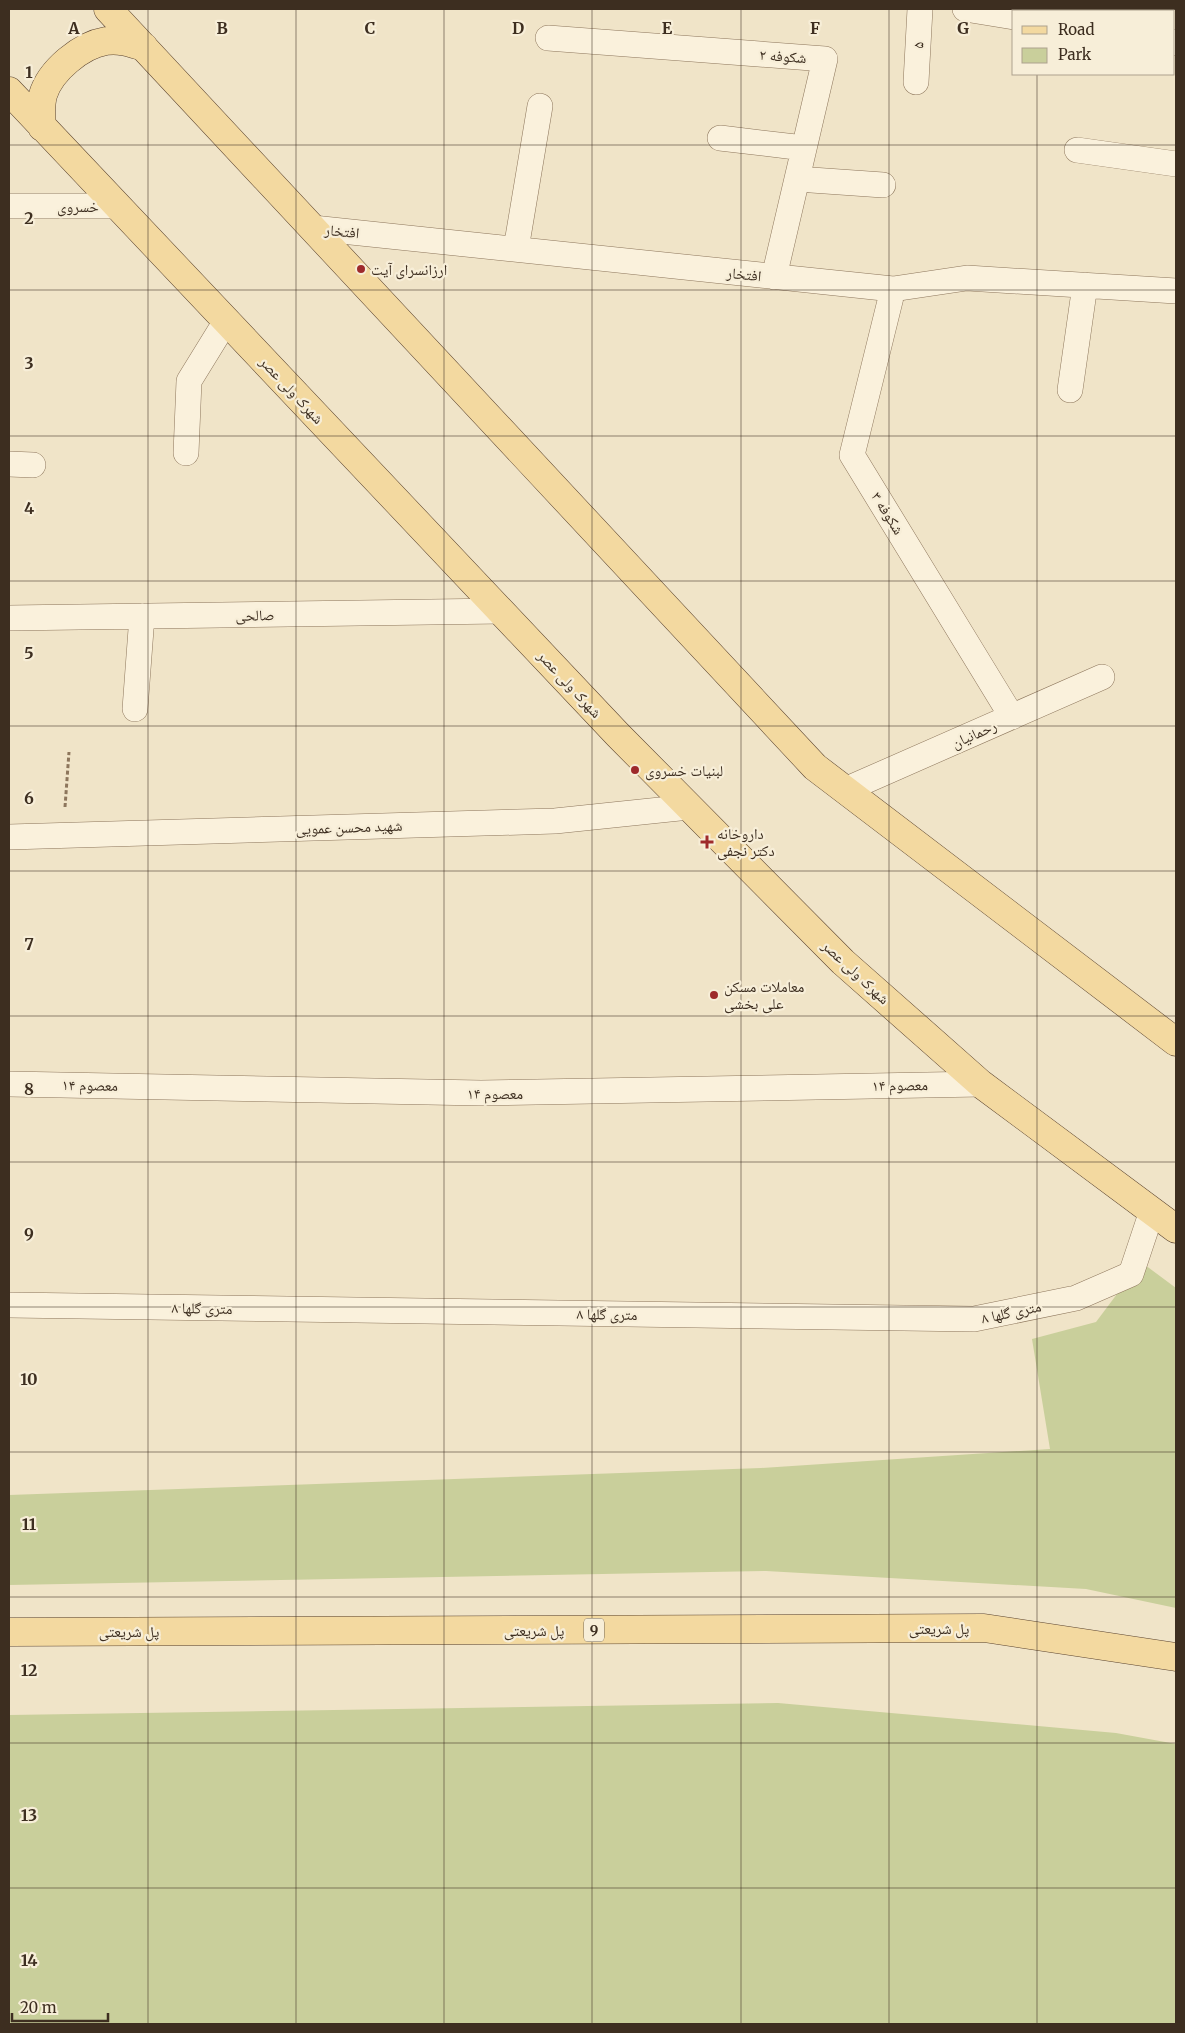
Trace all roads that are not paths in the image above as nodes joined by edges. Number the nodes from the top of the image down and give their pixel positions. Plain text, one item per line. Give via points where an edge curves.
1 (108, 9) edge
2 (920, 9) edge
3 (965, 9) edge
4 (1012, 17) edge
5 (548, 38) dead end
6 (144, 47) junction
7 (916, 82) dead end
8 (9, 91) edge
9 (540, 106) dead end
10 (42, 126) junction
11 (720, 138) dead end
12 (804, 148) junction
13 (1077, 150) dead end
14 (1176, 164) edge
15 (797, 179) junction
16 (884, 185) dead end
17 (9, 206) edge
18 (117, 206) junction
19 (313, 228) junction
20 (516, 250) junction
21 (774, 277) junction
22 (1085, 285) junction
23 (893, 290) junction
24 (1176, 291) edge
25 (226, 320) junction
26 (1070, 390) dead end
27 (186, 453) dead end
28 (9, 464) edge
29 (33, 465) dead end
30 (501, 612) junction
31 (142, 616) junction
32 (9, 618) edge
33 (1102, 677) dead end
34 (135, 709) dead end
35 (1012, 717) junction
36 (846, 790) junction
37 (689, 807) junction
38 (9, 837) edge
39 (1176, 1042) edge
40 (9, 1084) edge
41 (981, 1084) junction
42 (1152, 1211) junction
43 (1176, 1230) edge
44 (9, 1305) edge
45 (9, 1632) edge
46 (1176, 1657) edge

1 - 6 main road
2 - 7 street, ۵
3 - 4 street
5 - 12 street, شکوفه ۲ via 825,59
6 - 10 main road via 124,40 105,41 85,49 65,64 53,76 43,94
6 - 19 main road
8 - 10 main road, شهرک ولی عصر
9 - 20 street
10 - 18 main road, شهرک ولی عصر
11 - 12 street
12 - 15 street, شکوفه ۲
13 - 14 street
15 - 16 street
15 - 21 street, شکوفه ۲
17 - 18 street, خسروی
18 - 25 main road, شهرک ولی عصر
19 - 20 street, افتخار
19 - 36 main road via 815,767
20 - 21 street, افتخار
21 - 23 street, افتخار
22 - 23 street, افتخار via 967,278
22 - 24 street, افتخار
22 - 26 street
23 - 35 street, شکوفه ۳ via 852,455
25 - 27 street via 189,381
25 - 30 main road, شهرک ولی عصر
28 - 29 street
30 - 31 street, صالحی
30 - 37 main road, شهرک ولی عصر
31 - 32 street, صالحی
31 - 34 street
33 - 35 street, رحمانیان
35 - 36 street, رحمانیان
36 - 39 main road
37 - 38 street, شهید محسن عمویی via 555,821
37 - 41 main road, شهرک ولی عصر via 843,962
40 - 41 street, ۱۴ معصوم via 481,1093
41 - 42 main road, شهرک ولی عصر
42 - 43 main road, شهرک ولی عصر
42 - 44 street, ۸ متری گلها via 1131,1274 1076,1298 974,1319
45 - 46 main road, پل شریعتی / 9 via 984,1628

